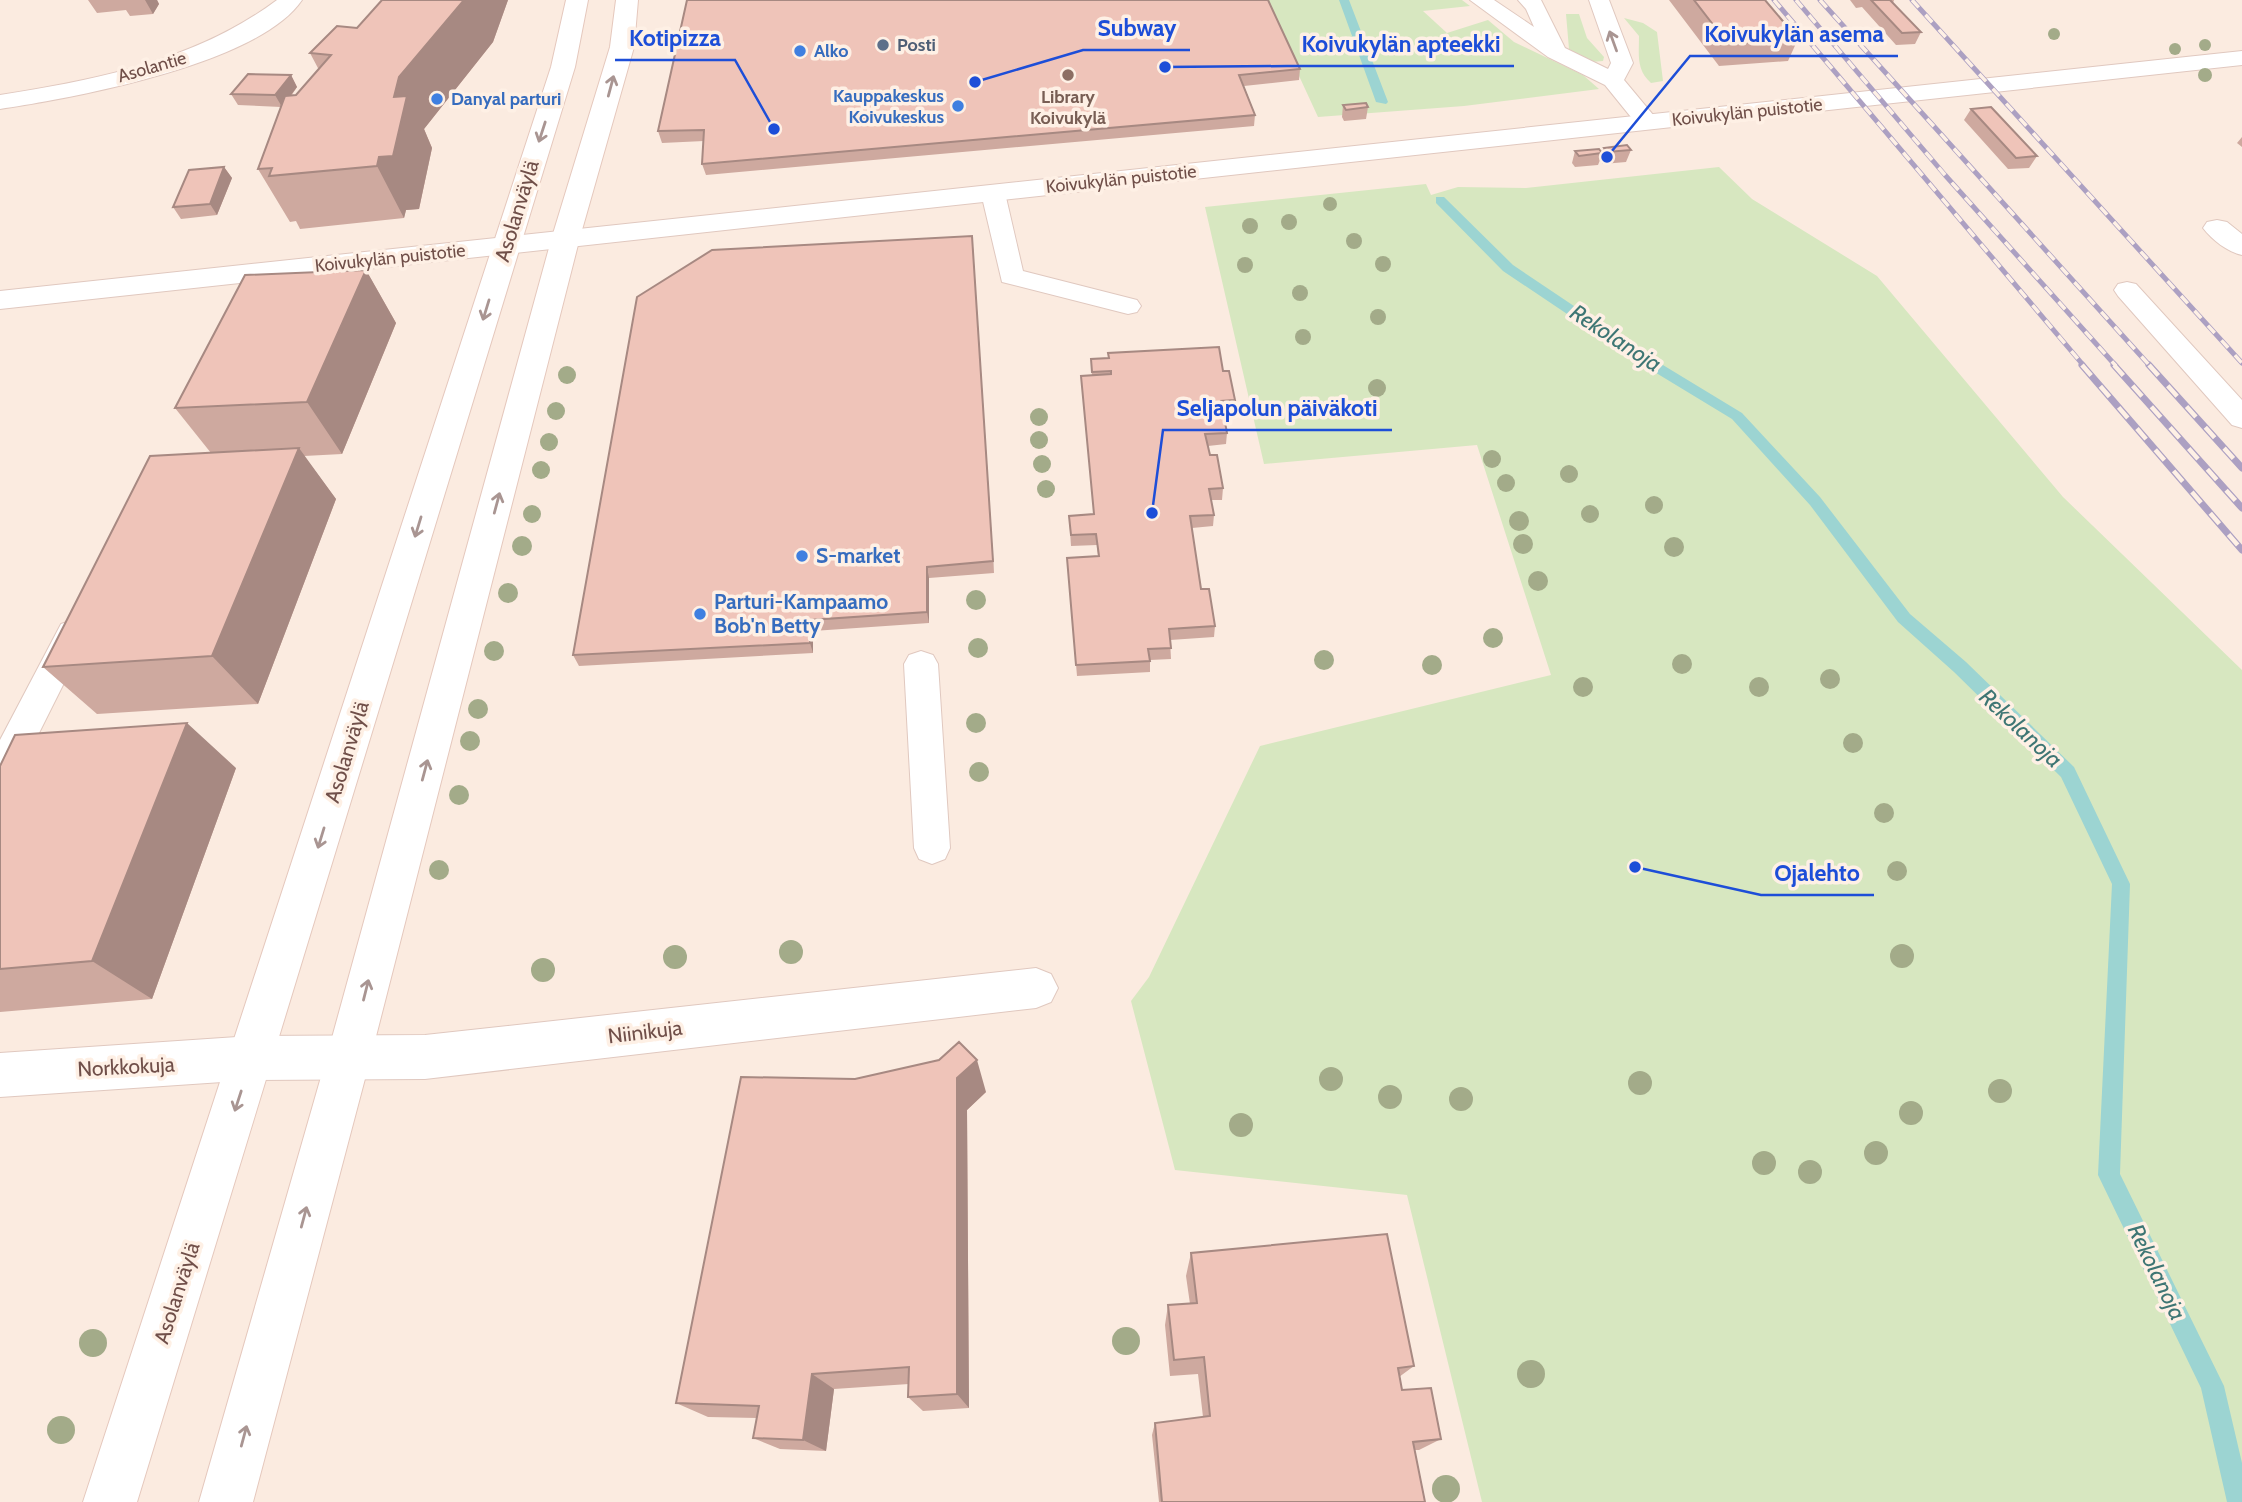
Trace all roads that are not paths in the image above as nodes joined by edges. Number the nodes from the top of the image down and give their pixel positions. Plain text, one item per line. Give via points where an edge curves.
1 (291, 0) edge
2 (578, 0) edge
3 (627, 0) edge
4 (1480, 0) edge
5 (1528, 0) edge
6 (1599, 0) edge
7 (1556, 52) junction
8 (2242, 58) edge
9 (1613, 80) junction
10 (0, 102) edge
11 (1647, 122) junction
12 (993, 193) junction
13 (2217, 228) dead end
14 (566, 237) junction
15 (506, 244) junction
16 (2242, 247) edge
17 (2127, 290) dead end
18 (0, 300) edge
19 (1128, 306) dead end
20 (2242, 418) edge
21 (88, 604) edge
22 (921, 664) dead end
23 (0, 774) edge
24 (932, 848) dead end
25 (1036, 988) dead end
26 (349, 1056) junction
27 (252, 1058) junction
28 (0, 1075) edge
29 (110, 1502) edge
30 (226, 1502) edge

1 - 10 street, Asolantie via 230,40 156,69
2 -> 15 street, Asolanväylä via 563,67
14 -> 3 street via 622,47
4 - 7 lane
5 - 7 lane
9 -> 6 lane via 1622,63
7 - 9 lane
8 - 11 street, Koivukylän puistotie
9 - 11 lane
11 - 12 street, Koivukylän puistotie
12 - 14 street, Koivukylän puistotie
12 - 19 lane via 1012,276
13 - 16 street
14 - 15 street, Koivukylän puistotie
26 -> 14 street
15 - 18 street, Koivukylän puistotie
15 -> 27 street, Asolanväylä
17 - 20 lane
21 - 23 lane
22 - 24 lane
25 - 26 street, Niinikuja via 425,1057
26 - 27 street, Niinikuja
30 -> 26 street
27 - 28 street, Norkkokuja
27 -> 29 street, Asolanväylä

